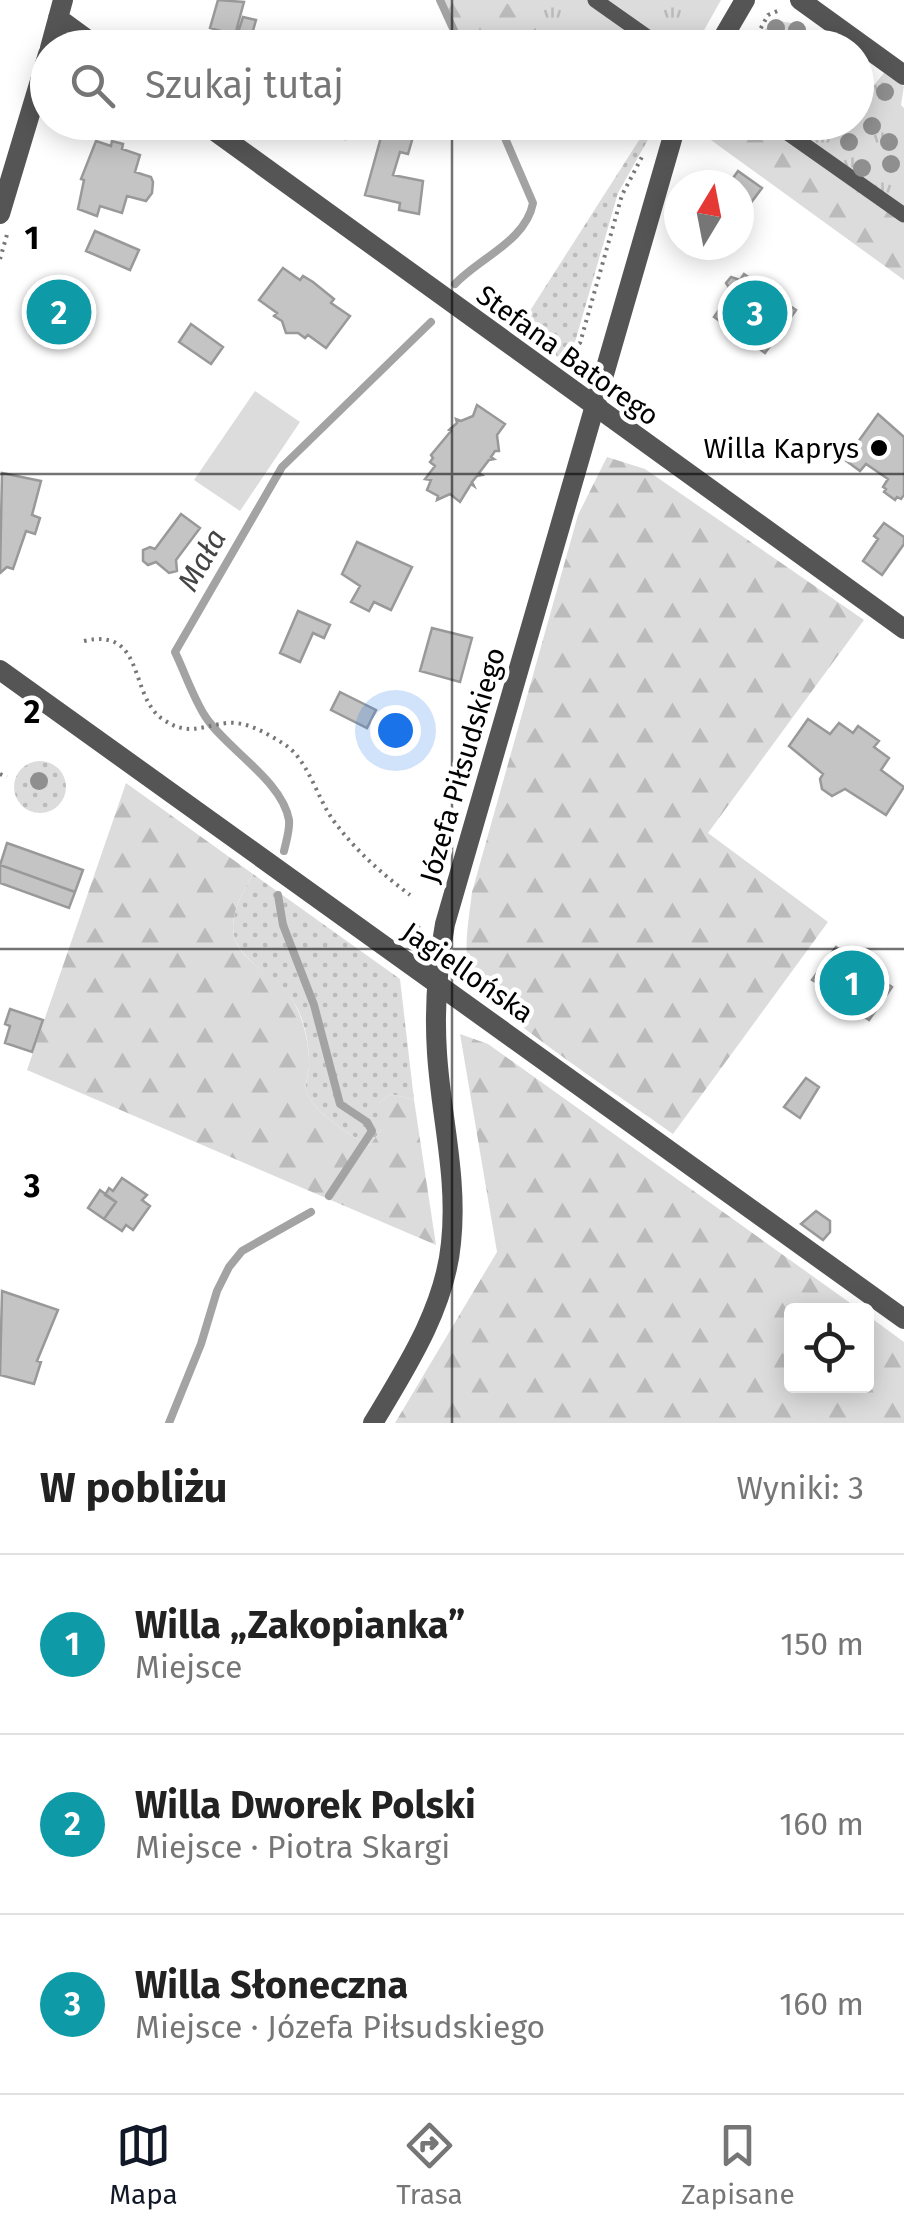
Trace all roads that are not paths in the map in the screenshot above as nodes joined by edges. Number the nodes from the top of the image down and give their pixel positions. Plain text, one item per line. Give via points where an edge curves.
1 (595, 0) edge
2 (745, 0) edge
3 (794, 4) edge
4 (61, 9) edge
5 (81, 30) edge
6 (638, 30) edge
7 (728, 30) edge
8 (834, 30) edge
9 (874, 56) edge
10 (904, 75) edge
11 (30, 112) edge
12 (227, 140) edge
13 (672, 140) edge
14 (798, 140) edge
15 (0, 214) edge
16 (904, 215) edge
17 (594, 408) junction
18 (904, 629) edge
19 (0, 670) edge
20 (434, 980) junction
21 (904, 1319) edge
22 (372, 1423) edge

1 - 6 street
2 - 7 street
3 - 8 street
4 - 5 street
9 - 10 street
11 - 15 street
12 - 17 street, Stefana Batorego
13 - 17 street, Józefa Piłsudskiego
14 - 16 street
17 - 18 street, Stefana Batorego
17 - 20 street, Józefa Piłsudskiego
19 - 20 street, Jagiellońska
20 - 21 street, Jagiellońska
20 - 22 street, Józefa Piłsudskiego via 454,1183 452,1246 420,1340

